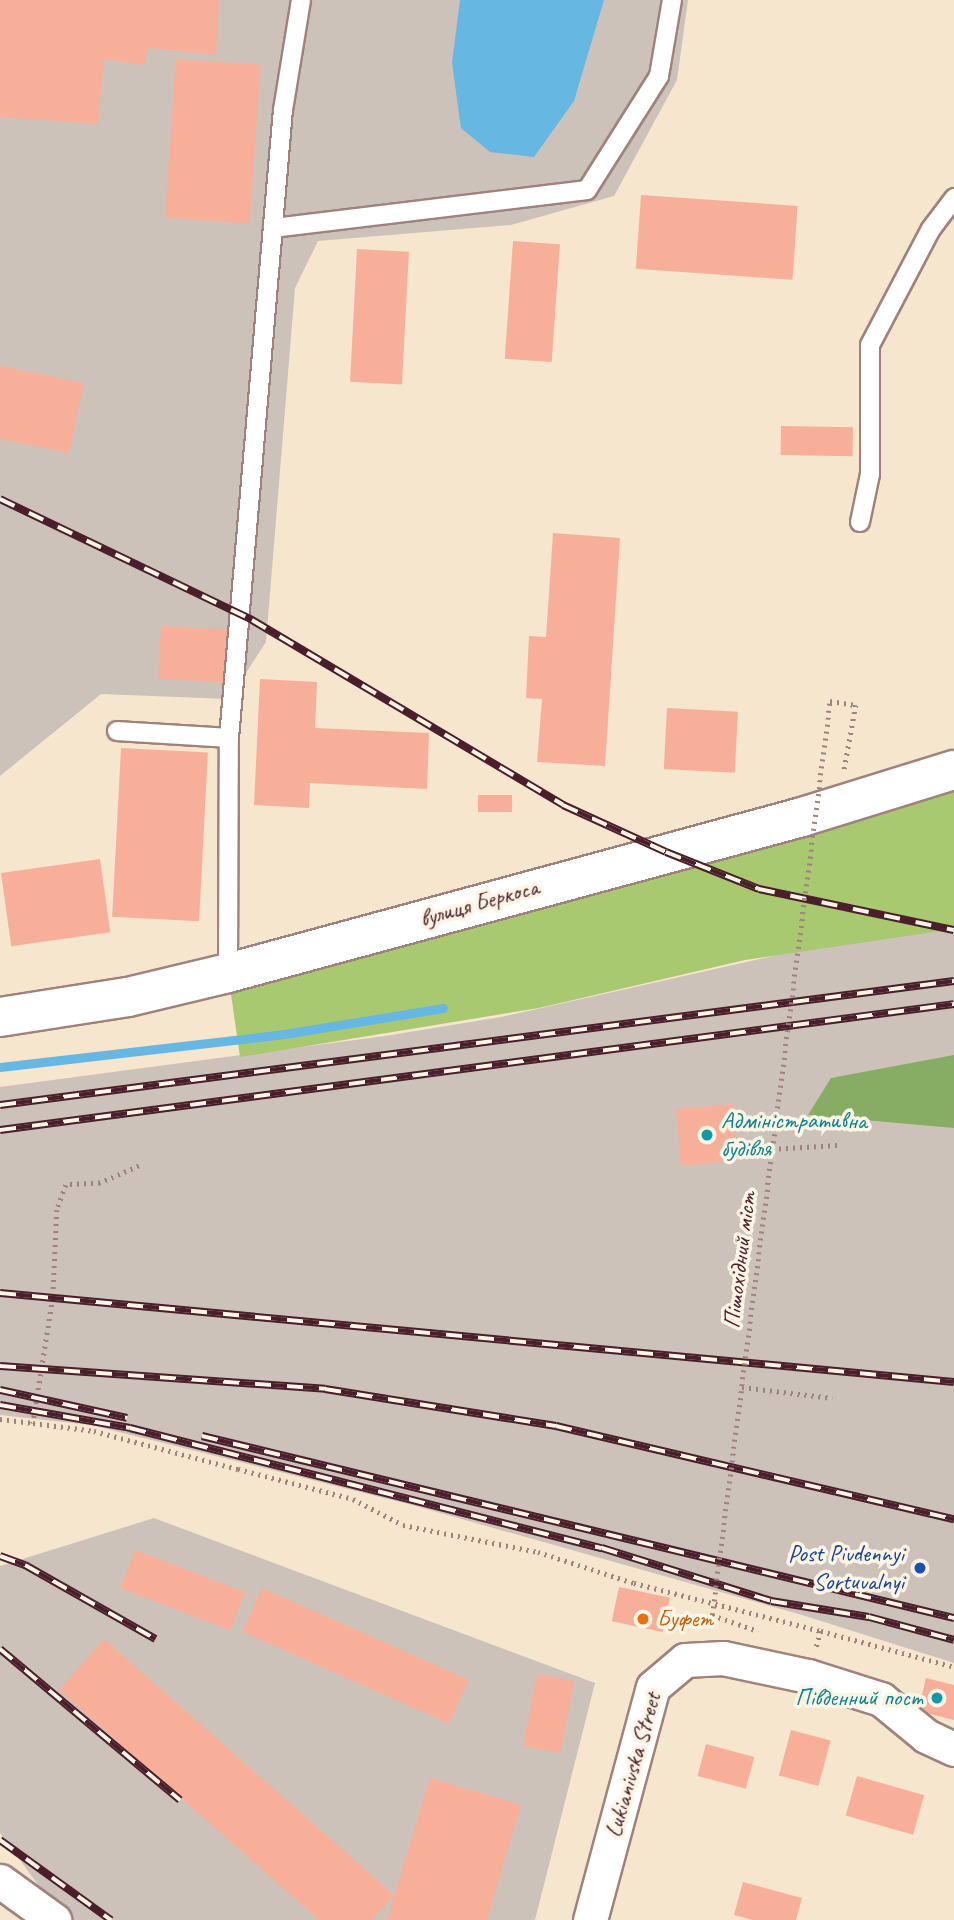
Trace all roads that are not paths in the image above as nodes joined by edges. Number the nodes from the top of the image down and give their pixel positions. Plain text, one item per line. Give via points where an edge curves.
1 (301, 0) edge
2 (671, 0) edge
3 (954, 198) edge
4 (274, 228) junction
5 (860, 522) dead end
6 (117, 731) dead end
7 (229, 738) junction
8 (954, 770) edge
9 (228, 974) junction
10 (0, 1017) edge
11 (954, 1749) edge
12 (0, 1881) edge
13 (54, 1920) edge
14 (590, 1920) edge

1 - 4 lane via 284,110
2 - 4 lane via 659,76 587,190
3 - 5 lane via 931,229 870,345 870,474
4 - 7 lane
6 - 7 lane
7 - 9 lane
8 - 9 street, вулиця Беркоса via 802,817
9 - 10 street, вулиця Беркоса via 128,997
11 - 14 street, Lukianivska Street via 926,1736 881,1699 808,1676 723,1658 685,1660 653,1687
12 - 13 street

